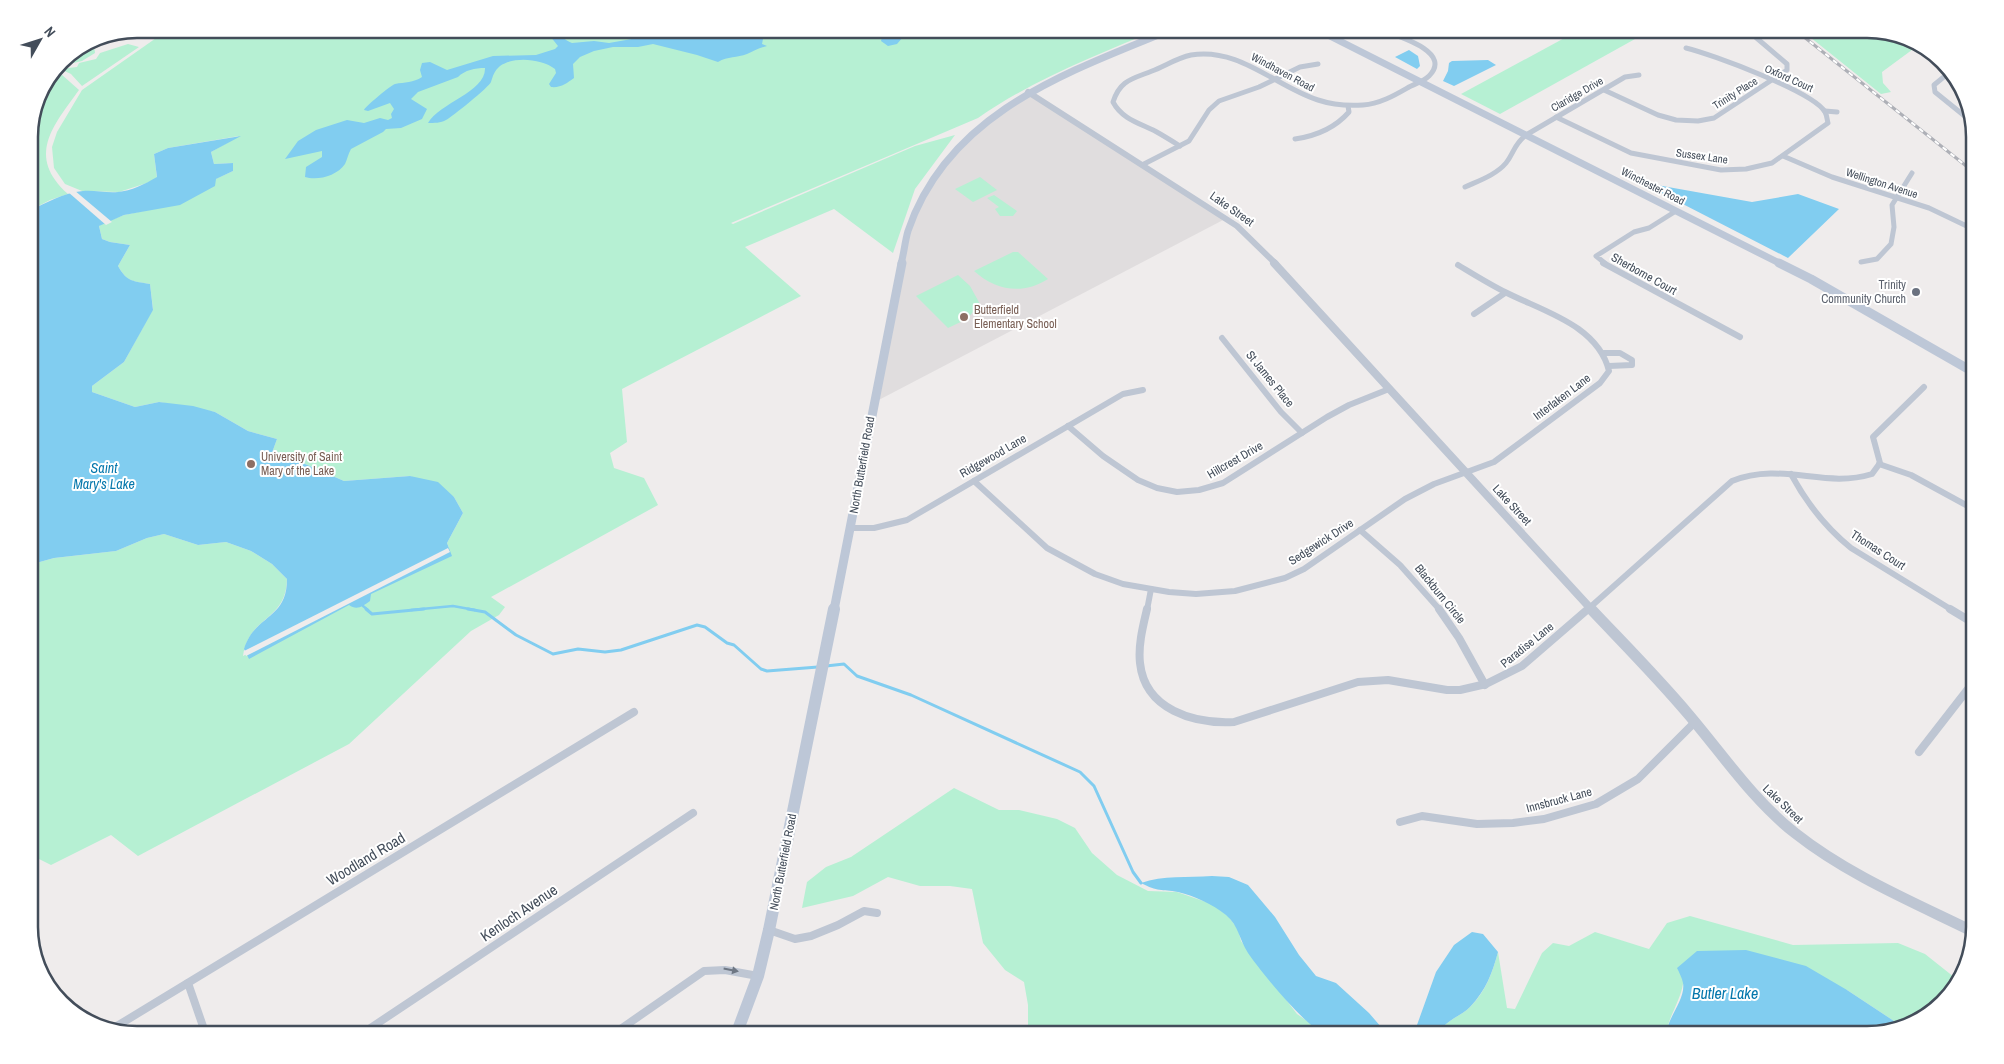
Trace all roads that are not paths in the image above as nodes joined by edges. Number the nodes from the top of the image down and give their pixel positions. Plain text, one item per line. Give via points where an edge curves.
1 (1151, 38) edge
2 (1334, 38) edge
3 (1401, 38) edge
4 (1756, 38) edge
5 (1686, 48) dead end
6 (1318, 64) dead end
7 (1639, 75) dead end
8 (1945, 75) edge
9 (1274, 80) junction
10 (1420, 81) junction
11 (1772, 81) junction
12 (1604, 90) junction
13 (1028, 92) junction
14 (1348, 106) junction
15 (1825, 111) junction
16 (1838, 112) dead end
17 (1964, 113) edge
18 (1556, 117) junction
19 (1526, 135) junction
20 (1295, 139) dead end
21 (1180, 146) junction
22 (1783, 156) junction
23 (1142, 165) junction
24 (1912, 173) dead end
25 (1465, 186) dead end
26 (1896, 198) junction
27 (1676, 211) junction
28 (1966, 226) edge
29 (1861, 262) dead end
30 (1458, 265) dead end
31 (1505, 293) junction
32 (1474, 314) dead end
33 (1740, 337) dead end
34 (1222, 338) dead end
35 (1604, 353) junction
36 (1608, 366) junction
37 (1966, 368) edge
38 (1924, 387) dead end
39 (1389, 389) junction
40 (1144, 390) dead end
41 (1068, 426) junction
42 (1302, 433) junction
43 (1879, 464) junction
44 (1464, 472) junction
45 (1791, 474) junction
46 (974, 481) junction
47 (1966, 503) edge
48 (850, 528) junction
49 (1360, 530) junction
50 (1151, 589) junction
51 (1589, 607) junction
52 (1966, 618) edge
53 (1485, 685) junction
54 (1966, 692) edge
55 (634, 712) dead end
56 (1695, 722) junction
57 (1919, 752) dead end
58 (693, 814) dead end
59 (1400, 822) dead end
60 (877, 912) dead end
61 (1966, 928) edge
62 (769, 930) junction
63 (758, 976) junction
64 (188, 983) junction
65 (119, 1025) edge
66 (203, 1026) edge
67 (374, 1026) edge
68 (625, 1026) edge
69 (739, 1026) edge

1 - 13 main road, North Butterfield Road
2 - 10 main road, Winchester Road
3 - 10 street via 1417,44 1435,60 1435,70
4 - 11 street, Trinity Place via 1788,65 1786,72
5 - 11 street, Oxford Court via 1709,54
6 - 9 street via 1300,67
7 - 12 street, Claridge Drive via 1625,78
8 - 17 street via 1934,88 1938,96
9 - 14 street, Windhaven Road via 1317,101
9 - 21 street via 1219,101 1209,110 1189,141
9 - 21 street, Windhaven Road via 1233,58 1205,54 1182,58 1129,80 1117,89 1114,102 1122,115
10 - 14 street, Windhaven Road via 1378,102
10 - 19 main road, Winchester Road
11 - 12 street, Trinity Place via 1714,118 1698,121 1658,115
11 - 15 street, Oxford Court via 1807,96
12 - 18 street, Claridge Drive
13 - 23 street, Lake Street
13 - 48 main road, North Butterfield Road via 993,114 964,140 932,177 914,212
14 - 20 street via 1348,112 1340,122 1312,136
15 - 16 street
15 - 22 street, Sussex Lane via 1828,120 1825,126
18 - 19 street, Claridge Drive
18 - 22 street, Sussex Lane via 1632,153 1706,169 1755,168
19 - 25 street, Claridge Drive via 1516,142 1500,169
19 - 27 main road, Winchester Road
21 - 23 street
22 - 26 street, Wellington Avenue via 1826,175
23 - 39 street, Lake Street via 1246,233
24 - 26 street
26 - 28 street, Wellington Avenue via 1936,211
26 - 29 street via 1890,210 1894,227 1891,244 1876,259
27 - 33 street, Sherborne Court via 1596,256
27 - 37 main road, Winchester Road via 1811,279
30 - 31 street
31 - 32 street
31 - 35 street via 1532,304 1584,334
34 - 42 street, St James Place via 1281,412
35 - 36 street
35 - 36 street via 1620,353 1632,360 1632,365 1625,367
36 - 44 street, Interlaken Lane via 1608,372 1600,383 1531,435 1494,462
38 - 43 street via 1873,437
39 - 42 street, Hillcrest Drive via 1348,405
39 - 44 street, Lake Street
40 - 41 street, Ridgewood Lane via 1123,394
41 - 42 street, Hillcrest Drive via 1123,473 1161,490 1178,492 1204,490 1223,483
41 - 46 street, Ridgewood Lane
43 - 45 street, Paradise Lane via 1875,472 1860,478
43 - 47 street via 1911,475
44 - 49 street, Sedgewick Drive via 1405,499
44 - 51 street, Lake Street
45 - 51 street, Paradise Lane via 1758,473 1732,481
45 - 52 street, Thomas Court via 1821,523 1834,535
46 - 48 street, Ridgewood Lane via 907,520 874,528
46 - 50 street, Sedgewick Drive via 1028,533 1056,554 1095,574
48 - 62 main road, North Butterfield Road
49 - 50 street, Sedgewick Drive via 1304,569 1261,586 1204,593
49 - 53 street, Blackburn Circle via 1408,572 1438,605
50 - 53 street, Paradise Lane via 1140,658 1143,678 1151,693 1164,706 1185,718 1210,724 1234,722 1376,679 1453,691
51 - 53 street, Paradise Lane via 1520,668
51 - 56 street, Lake Street
54 - 57 street
55 - 64 street, Woodland Road
56 - 59 street, Innsbruck Lane via 1638,779 1596,804 1513,824 1477,824 1422,816
56 - 61 street, Lake Street via 1759,800 1794,833 1865,878
58 - 67 street, Kenloch Avenue
60 - 62 street via 864,911 811,936 795,939
62 - 63 main road, North Butterfield Road
68 -> 63 street via 704,971 729,968
63 - 69 main road, North Butterfield Road
64 - 65 street, Woodland Road
64 - 66 street

